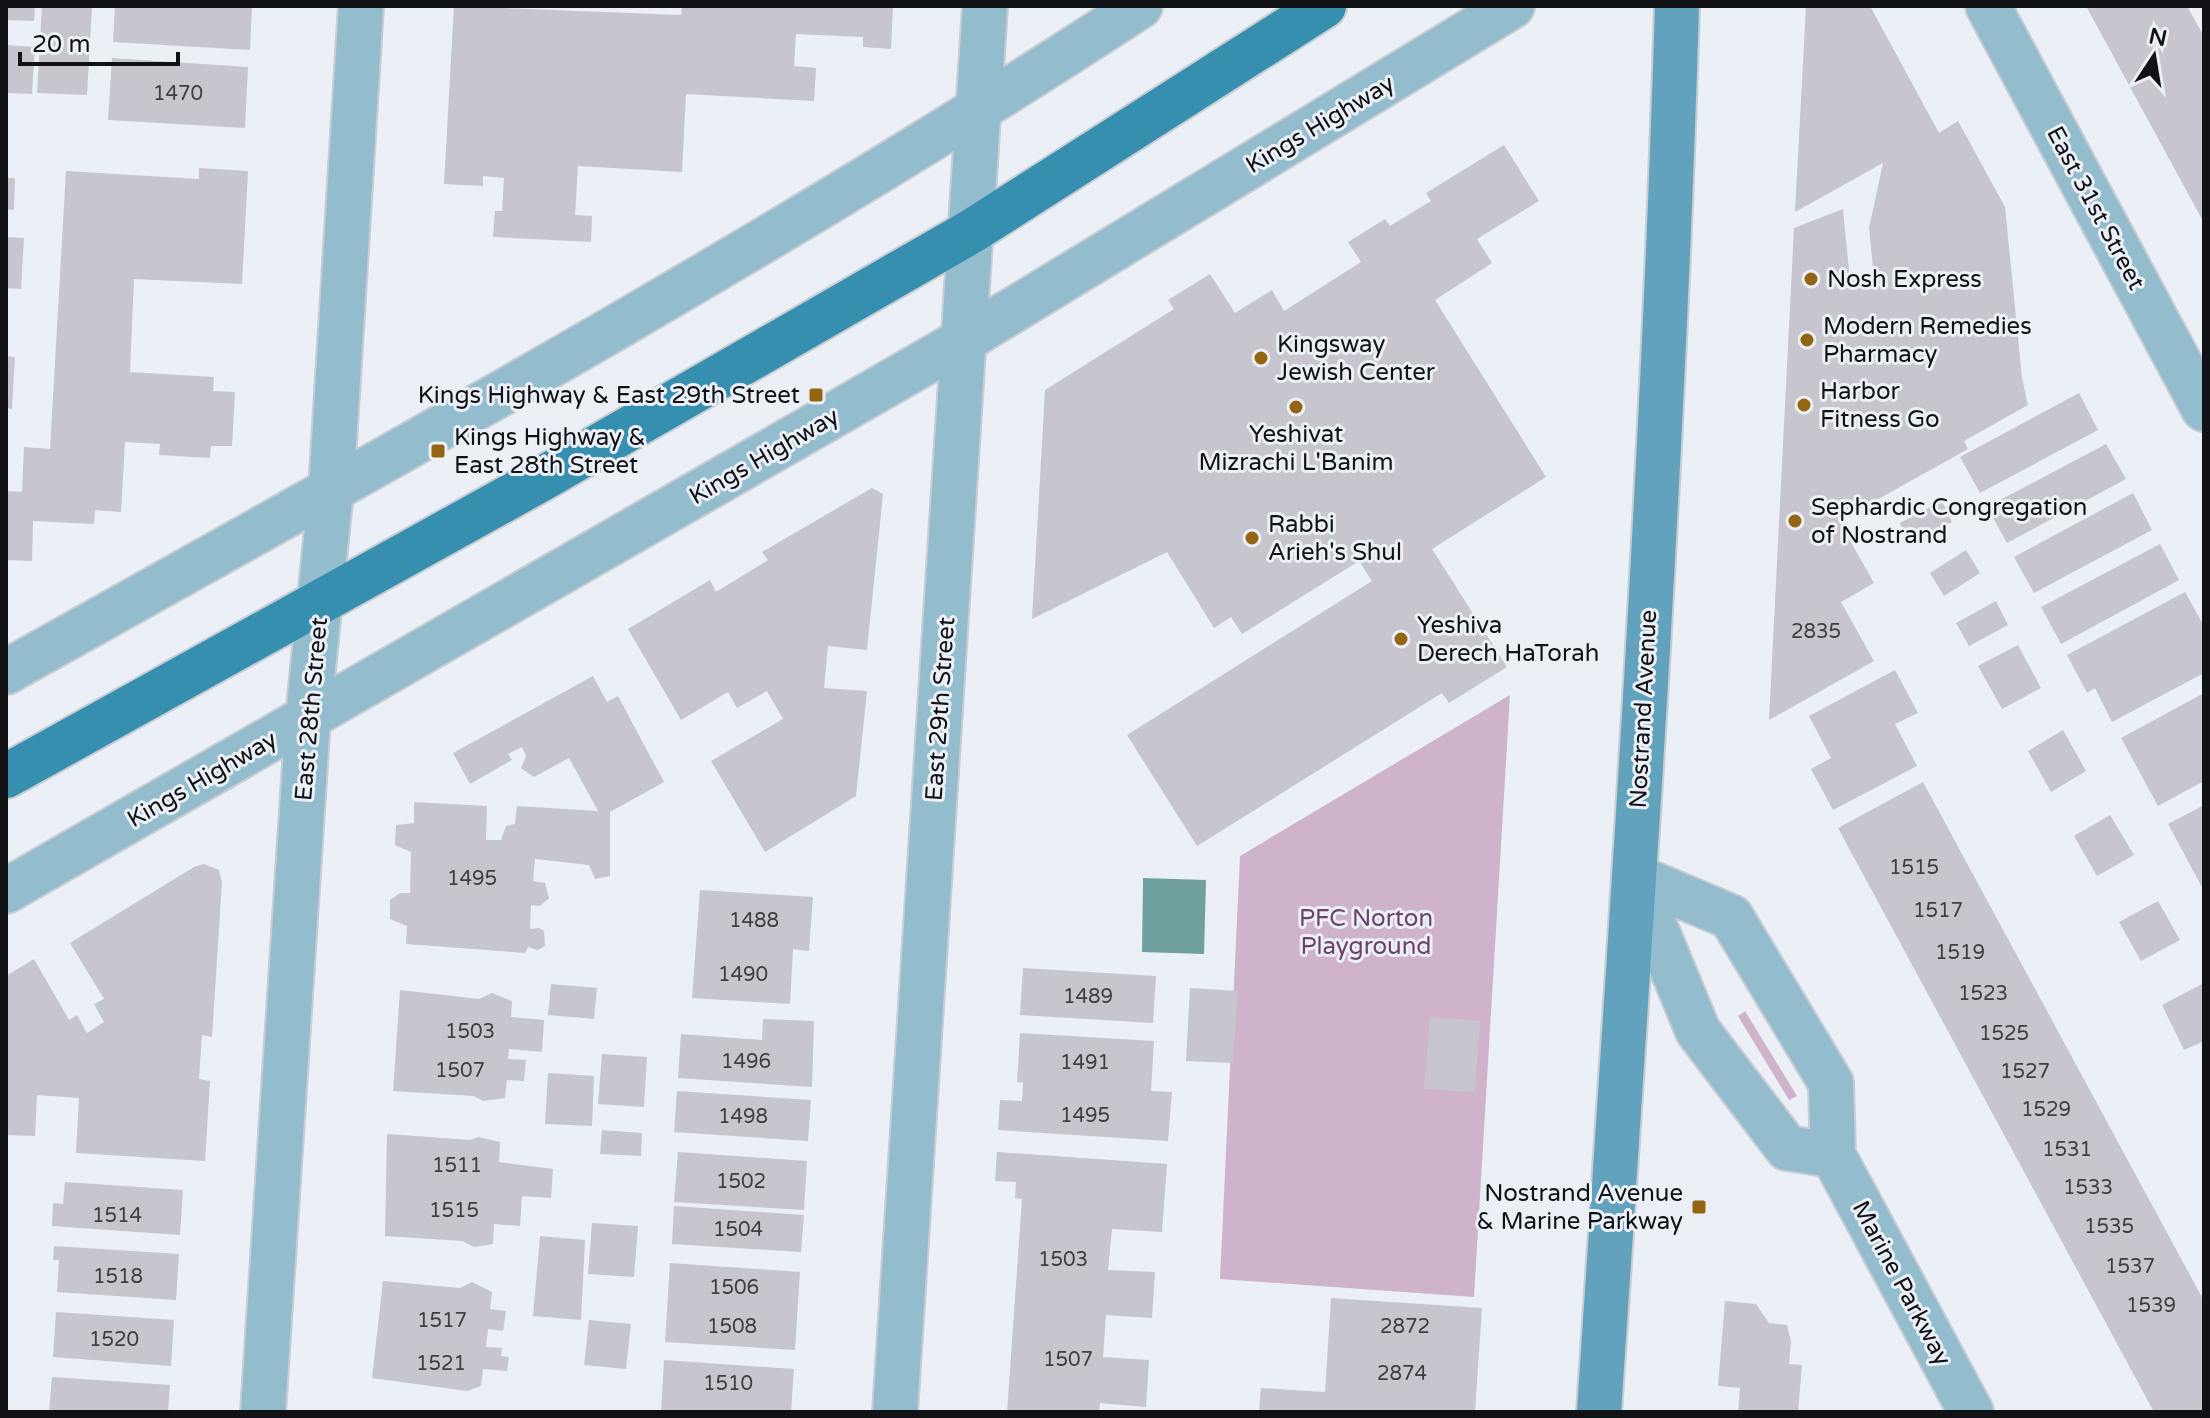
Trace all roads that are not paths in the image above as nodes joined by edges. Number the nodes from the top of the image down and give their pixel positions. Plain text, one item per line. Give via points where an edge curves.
1 (361, 6) edge
2 (985, 6) edge
3 (1140, 6) edge
4 (1324, 6) edge
5 (1512, 6) edge
6 (1677, 6) edge
7 (1988, 6) edge
8 (979, 111) junction
9 (972, 231) junction
10 (964, 340) junction
11 (2204, 409) edge
12 (331, 490) junction
13 (320, 602) junction
14 (6, 672) edge
15 (308, 718) junction
16 (6, 776) edge
17 (1634, 876) junction
18 (6, 891) edge
19 (1833, 1155) junction
20 (263, 1412) edge
21 (895, 1412) edge
22 (1599, 1412) edge
23 (1971, 1412) edge

1 - 12 street, East 28th Street
2 - 8 street, East 29th Street
3 - 8 street
4 - 9 main road
5 - 10 street, Kings Highway
6 - 17 main road, Nostrand Avenue
7 - 11 street, East 31st Street
8 - 9 street, East 29th Street
8 - 12 street
9 - 10 street, East 29th Street
9 - 13 main road
10 - 15 street, Kings Highway
10 - 21 street, East 29th Street
12 - 13 street, East 28th Street
12 - 14 street
13 - 15 street, East 28th Street
13 - 16 main road
15 - 18 street, Kings Highway
15 - 20 street, East 28th Street
17 - 19 street via 1698,1031 1787,1148
17 - 19 street, Marine Parkway via 1731,917 1831,1083
17 - 22 main road, Nostrand Avenue
19 - 23 street, Marine Parkway

